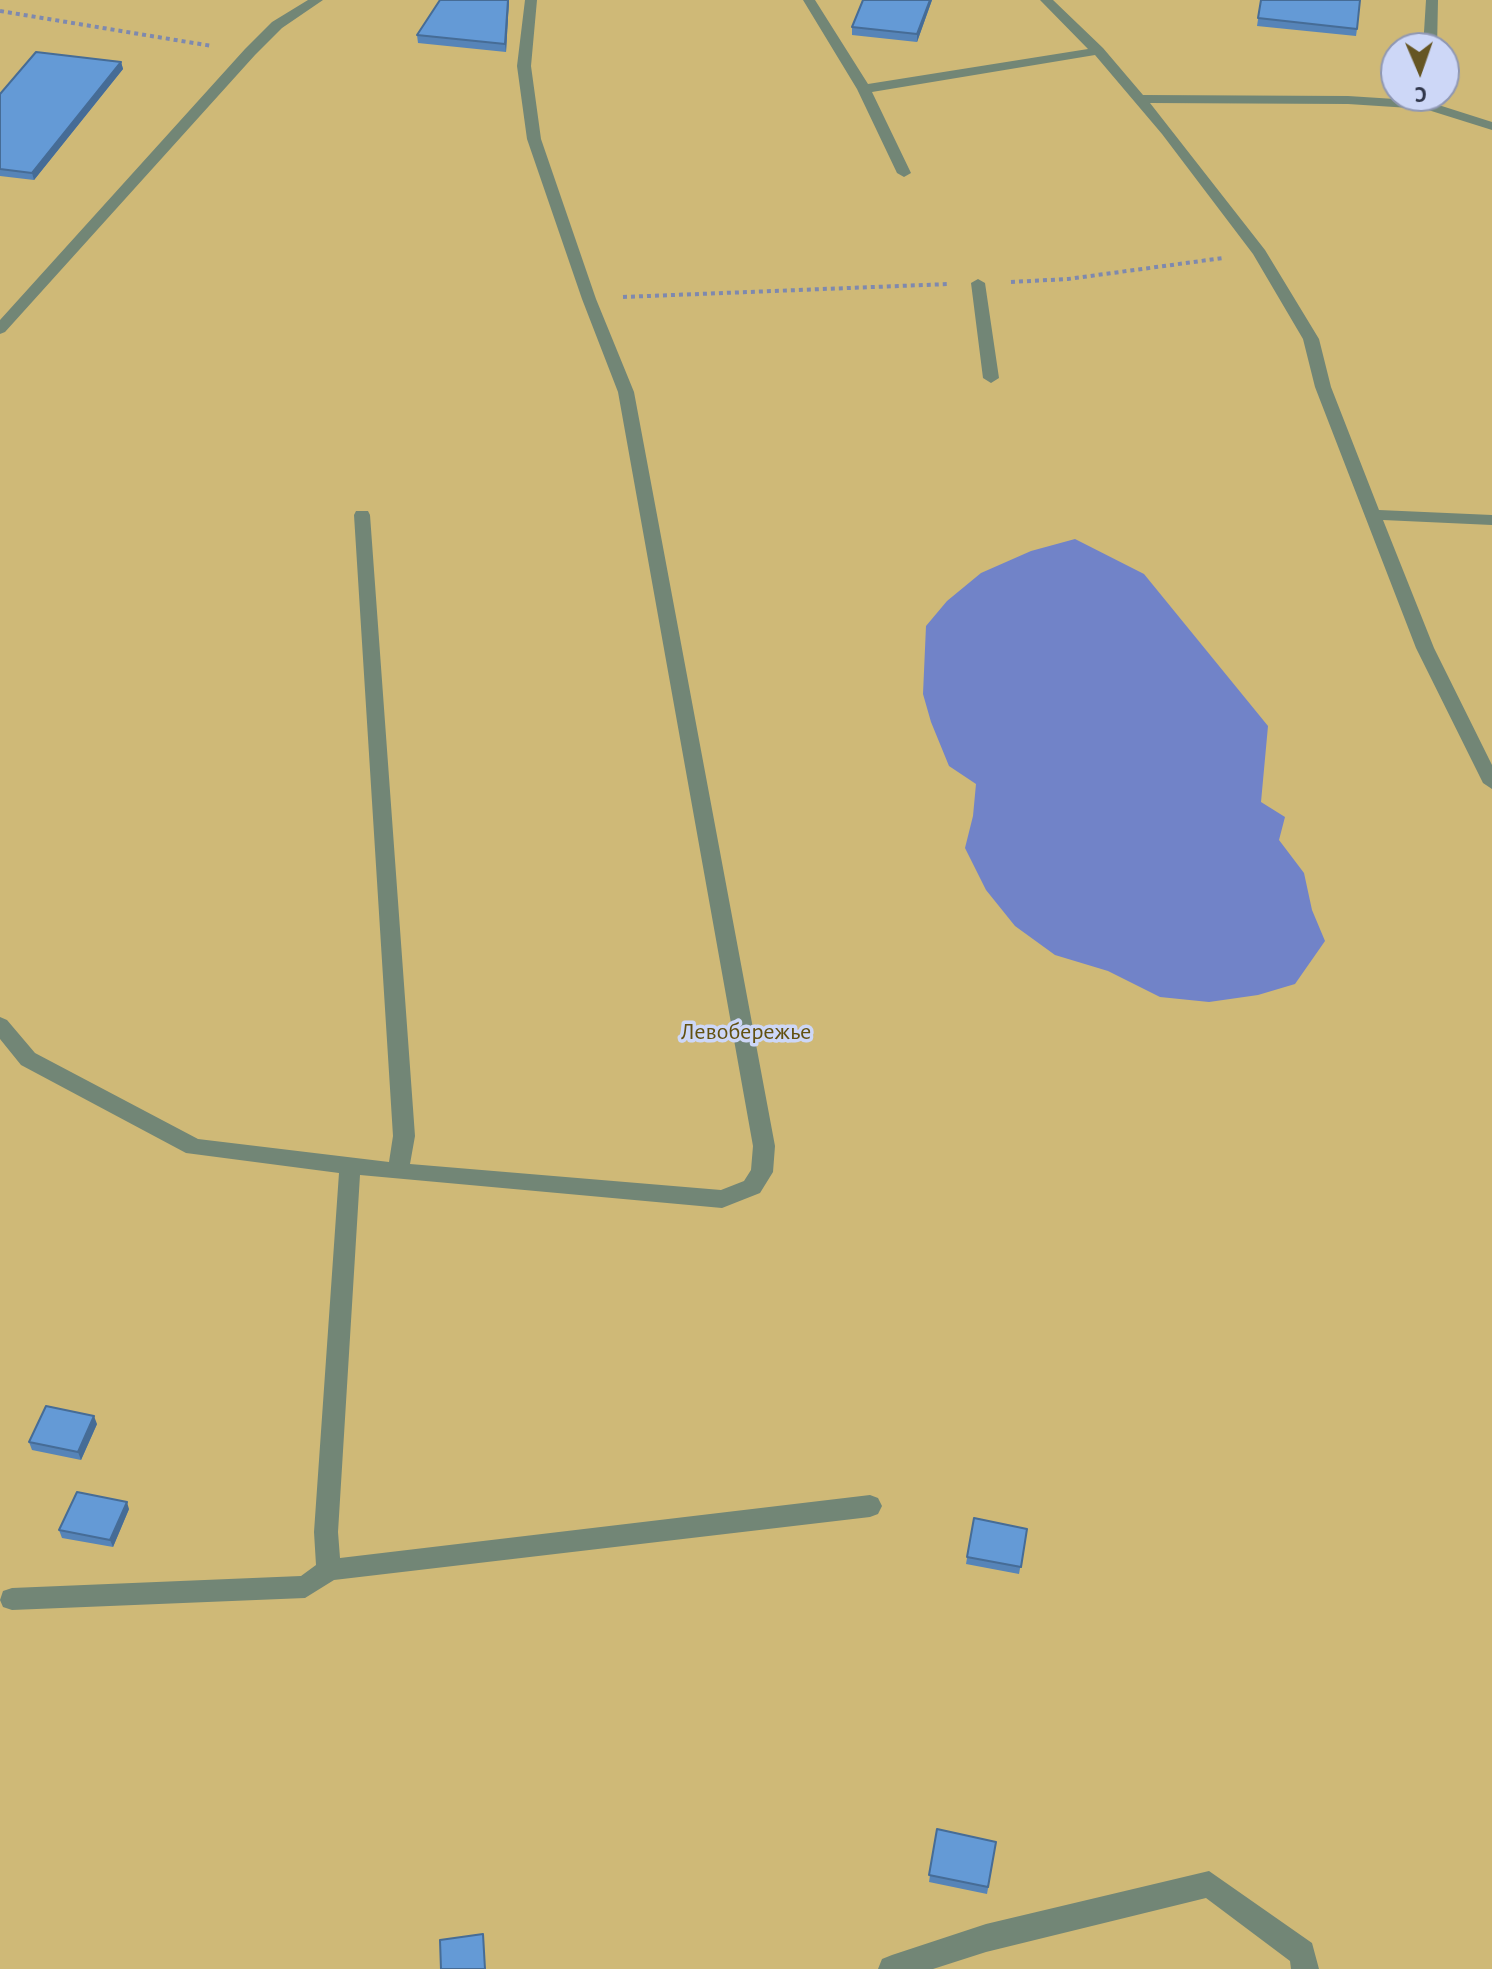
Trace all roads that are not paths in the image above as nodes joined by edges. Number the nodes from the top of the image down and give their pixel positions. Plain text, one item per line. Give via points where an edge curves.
1 (317, 0) edge
2 (531, 0) edge
3 (809, 0) edge
4 (1046, 0) edge
5 (1432, 0) edge
6 (1431, 32) edge
7 (1098, 51) junction
8 (864, 89) junction
9 (1140, 99) junction
10 (1380, 100) edge
11 (1456, 112) edge
12 (1492, 126) edge
13 (904, 173) dead end
14 (978, 283) road end
15 (0, 329) edge
16 (991, 378) dead end
17 (362, 515) dead end
18 (1375, 515) junction
19 (1492, 520) edge
20 (1492, 783) edge
21 (0, 1025) edge
22 (350, 1165) junction
23 (398, 1171) junction
24 (870, 1506) dead end
25 (329, 1570) junction
26 (12, 1599) dead end
27 (892, 1969) edge
28 (1305, 1969) edge

1 - 15 street via 277,25 250,52
2 - 23 street via 524,66 534,139 626,392 764,1146 762,1172 752,1187 722,1199
3 - 8 street
4 - 7 street
5 - 6 street
7 - 8 street
7 - 9 street
8 - 13 street
9 - 10 street
9 - 18 street via 1260,253 1311,339 1323,387
11 - 12 street
14 - 16 street
17 - 23 street via 404,1136
18 - 19 street
18 - 20 street via 1425,648
21 - 22 street via 28,1059 194,1147
22 - 23 street
22 - 25 street via 326,1532
24 - 25 street
25 - 26 street via 305,1587
27 - 28 street via 986,1938 1209,1884 1302,1953

